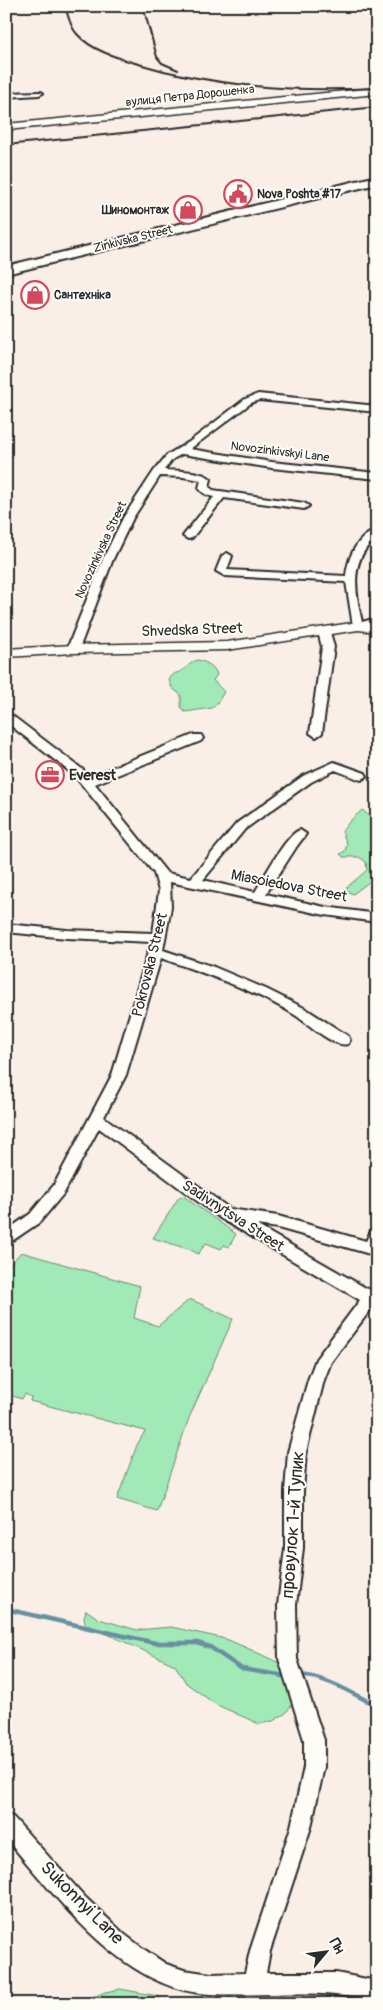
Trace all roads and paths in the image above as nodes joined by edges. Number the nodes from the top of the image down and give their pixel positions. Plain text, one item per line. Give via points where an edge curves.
1 (377, 91) edge
2 (39, 93) dead end
3 (6, 94) edge
4 (6, 127) edge
5 (377, 180) edge
6 (6, 270) edge
7 (377, 409) edge
8 (181, 451) junction
9 (157, 472) junction
10 (377, 476) edge
11 (221, 495) junction
12 (304, 506) dead end
13 (377, 533) edge
14 (188, 536) dead end
15 (227, 556) dead end
16 (349, 579) junction
17 (377, 621) edge
18 (358, 626) junction
19 (377, 628) edge
20 (324, 632) junction
21 (73, 649) junction
22 (6, 653) edge
23 (6, 716) edge
24 (316, 732) dead end
25 (197, 738) dead end
26 (362, 776) dead end
27 (88, 782) junction
28 (300, 834) dead end
29 (163, 876) junction
30 (195, 882) junction
31 (258, 897) junction
32 (377, 918) edge
33 (6, 928) edge
34 (157, 945) junction
35 (343, 1040) dead end
36 (97, 1119) junction
37 (225, 1214) junction
38 (377, 1233) edge
39 (6, 1239) edge
40 (374, 1249) edge
41 (373, 1299) edge
42 (6, 1824) edge
43 (254, 1982) junction
44 (377, 1992) edge

1 - 4 street, вулиця Петра Дорошенка
2 - 3 street
5 - 6 main road, Zinkivska Street
7 - 8 street, Novozinkivska Street via 258,397
8 - 9 street, Novozinkivska Street via 170,456
8 - 10 street, Novozinkivskyi Lane
9 - 11 street via 204,478 205,490
9 - 21 street, Novozinkivska Street via 128,518 108,559
11 - 12 street
11 - 14 street
13 - 16 street via 357,554
15 - 16 street via 222,571 225,573
16 - 18 street
17 - 18 street
18 - 19 street, Shvedska Street
18 - 20 street, Shvedska Street
20 - 21 street, Shvedska Street via 227,646
20 - 24 street via 328,647
21 - 22 street, Shvedska Street
23 - 27 street
25 - 27 street
26 - 30 street, Miasoiedova Street via 334,766 307,779 235,831
27 - 29 street
28 - 31 street
29 - 30 street, Miasoiedova Street
29 - 34 street, Pokrovska Street via 164,907
30 - 31 street, Miasoiedova Street
31 - 32 street, Miasoiedova Street via 325,912
33 - 34 street
34 - 35 street via 298,1011
34 - 36 street, Pokrovska Street via 128,1051
36 - 37 street, Sadivnytsva Street
36 - 39 street, Pokrovska Street via 50,1202 35,1218
37 - 40 street via 278,1222
37 - 41 street, Sadivnytsva Street
38 - 40 street
41 - 43 street, провулок 1-й Тупик via 324,1359 297,1452 294,1548 286,1633 288,1659 314,1740 314,1767 301,1827 260,1951
42 - 43 street, Sukonnyi Lane via 91,1918 151,1966 189,1981 210,1984
43 - 44 street, Sukonnyi Lane via 332,1982

